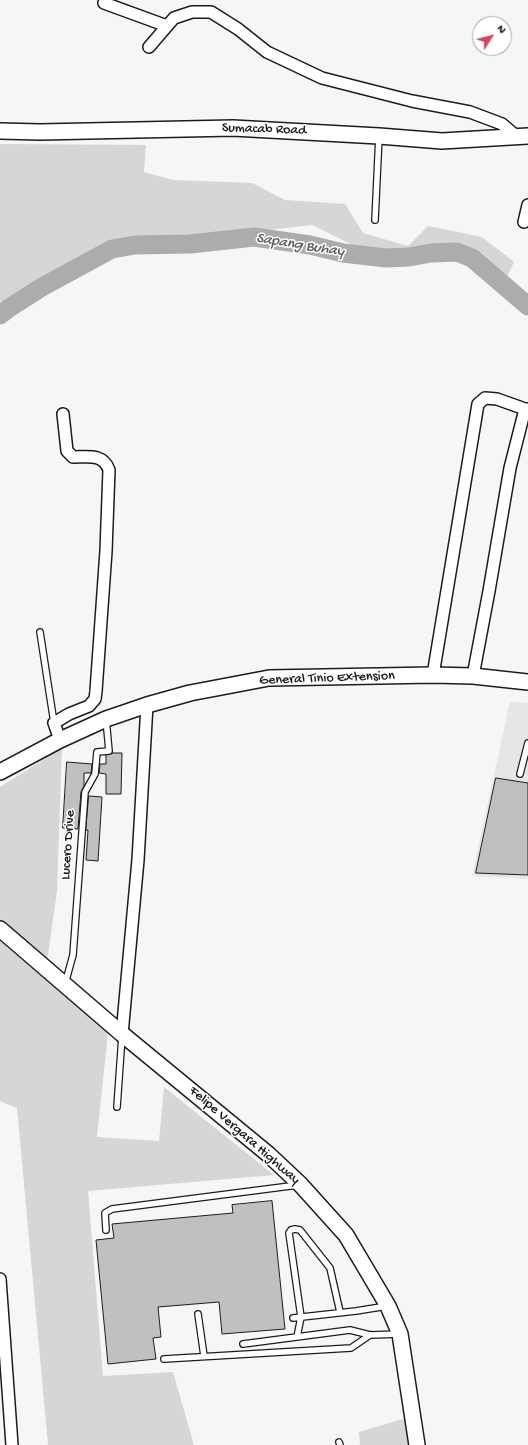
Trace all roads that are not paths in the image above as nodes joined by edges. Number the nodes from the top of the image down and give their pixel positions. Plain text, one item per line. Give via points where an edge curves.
1 (104, 3) dead end
2 (167, 26) junction
3 (149, 46) dead end
4 (0, 131) edge
5 (379, 136) junction
6 (522, 136) edge
7 (528, 205) edge
8 (375, 220) dead end
9 (524, 222) dead end
10 (527, 409) edge
11 (63, 414) dead end
12 (40, 632) dead end
13 (433, 675) junction
14 (473, 676) junction
15 (528, 682) edge
16 (147, 705) junction
17 (106, 719) junction
18 (54, 723) junction
19 (60, 740) junction
20 (528, 742) edge
21 (0, 772) edge
22 (520, 774) dead end
23 (0, 929) edge
24 (64, 984) junction
25 (122, 1034) junction
26 (117, 1107) dead end
27 (300, 1184) junction
28 (106, 1230) dead end
29 (0, 1280) edge
30 (1, 1303) edge
31 (388, 1306) junction
32 (340, 1312) junction
33 (198, 1314) dead end
34 (301, 1317) junction
35 (294, 1318) dead end
36 (400, 1334) junction
37 (370, 1335) junction
38 (297, 1337) junction
39 (243, 1344) dead end
40 (204, 1356) junction
41 (164, 1359) dead end
42 (3, 1361) edge
43 (4, 1404) edge
44 (12, 1445) edge
45 (416, 1445) edge

1 - 2 street
2 - 3 street
2 - 6 street via 174,18 192,12 211,12 267,52 322,78 412,101 470,112 502,124
4 - 5 street, Sumacab Road via 233,128
5 - 6 street, Sumacab Road via 442,141
5 - 8 lane
7 - 9 street
10 - 13 street via 498,399 485,398 478,404
10 - 14 street via 510,468
11 - 18 street via 67,451 70,455 98,458 107,463 109,470 96,695 89,706
12 - 18 lane
13 - 14 street, General Tinio Extension
13 - 16 street, General Tinio Extension via 270,678 190,693
14 - 15 street, General Tinio Extension
16 - 17 street, General Tinio Extension
16 - 25 street via 138,860
17 - 19 street, General Tinio Extension
17 - 24 lane, Lucero Drive via 109,751 97,752 95,774 85,792 73,955
18 - 19 street
19 - 21 street, General Tinio Extension
20 - 22 lane
23 - 24 street, Felipe Vergara Highway
24 - 25 street, Felipe Vergara Highway
25 - 26 lane
25 - 27 street, Felipe Vergara Highway via 268,1154
27 - 28 lane via 112,1210 105,1213
27 - 31 street, Felipe Vergara Highway via 346,1235
29 - 30 street
30 - 42 street
31 - 32 lane
31 - 36 street, Felipe Vergara Highway
32 - 34 lane
32 - 34 lane via 330,1268 300,1230 295,1229 289,1233
33 - 40 lane
34 - 35 lane
34 - 38 lane
36 - 37 lane
36 - 45 street, Felipe Vergara Highway
37 - 38 lane via 350,1330
37 - 40 lane via 352,1348
38 - 39 lane
40 - 41 lane
42 - 43 street
43 - 44 street

